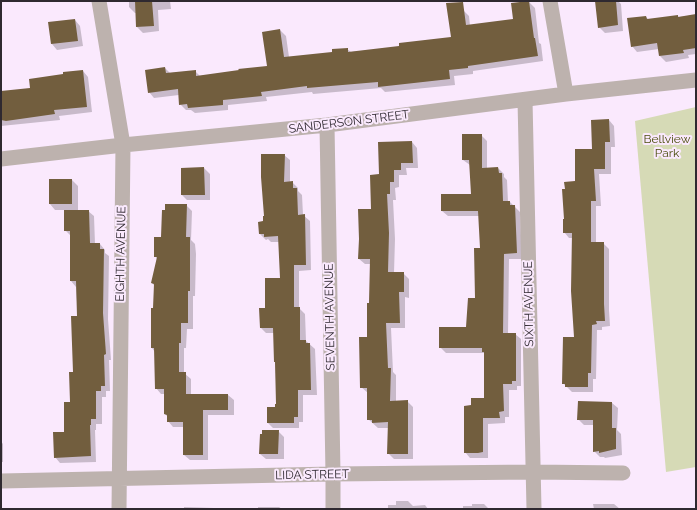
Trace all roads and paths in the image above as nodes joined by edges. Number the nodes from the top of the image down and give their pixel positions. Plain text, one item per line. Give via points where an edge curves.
1 (99, 1) edge
2 (550, 1) edge
3 (696, 80) edge
4 (566, 94) junction
5 (525, 100) junction
6 (326, 125) junction
7 (123, 145) junction
8 (1, 159) edge
9 (533, 472) junction
10 (622, 473) dead end
11 (333, 474) junction
12 (119, 479) junction
13 (1, 482) edge
14 (119, 509) edge
15 (333, 509) edge
16 (534, 509) edge

1 - 7 street, EIGHTH AVENUE
2 - 4 street
3 - 4 street, SANDERSON STREET
4 - 5 street, SANDERSON STREET
5 - 6 street, SANDERSON STREET
5 - 9 street, SIXTH AVENUE
6 - 7 street, SANDERSON STREET
6 - 11 street, SEVENTH AVENUE
7 - 8 street, SANDERSON STREET
7 - 12 street, EIGHTH AVENUE
9 - 10 street, LIDA STREET
9 - 11 street, LIDA STREET
9 - 16 street, SIXTH AVENUE
11 - 12 street, LIDA STREET
11 - 15 street, SEVENTH AVENUE
12 - 13 street, LIDA STREET
12 - 14 street, EIGHTH AVENUE

